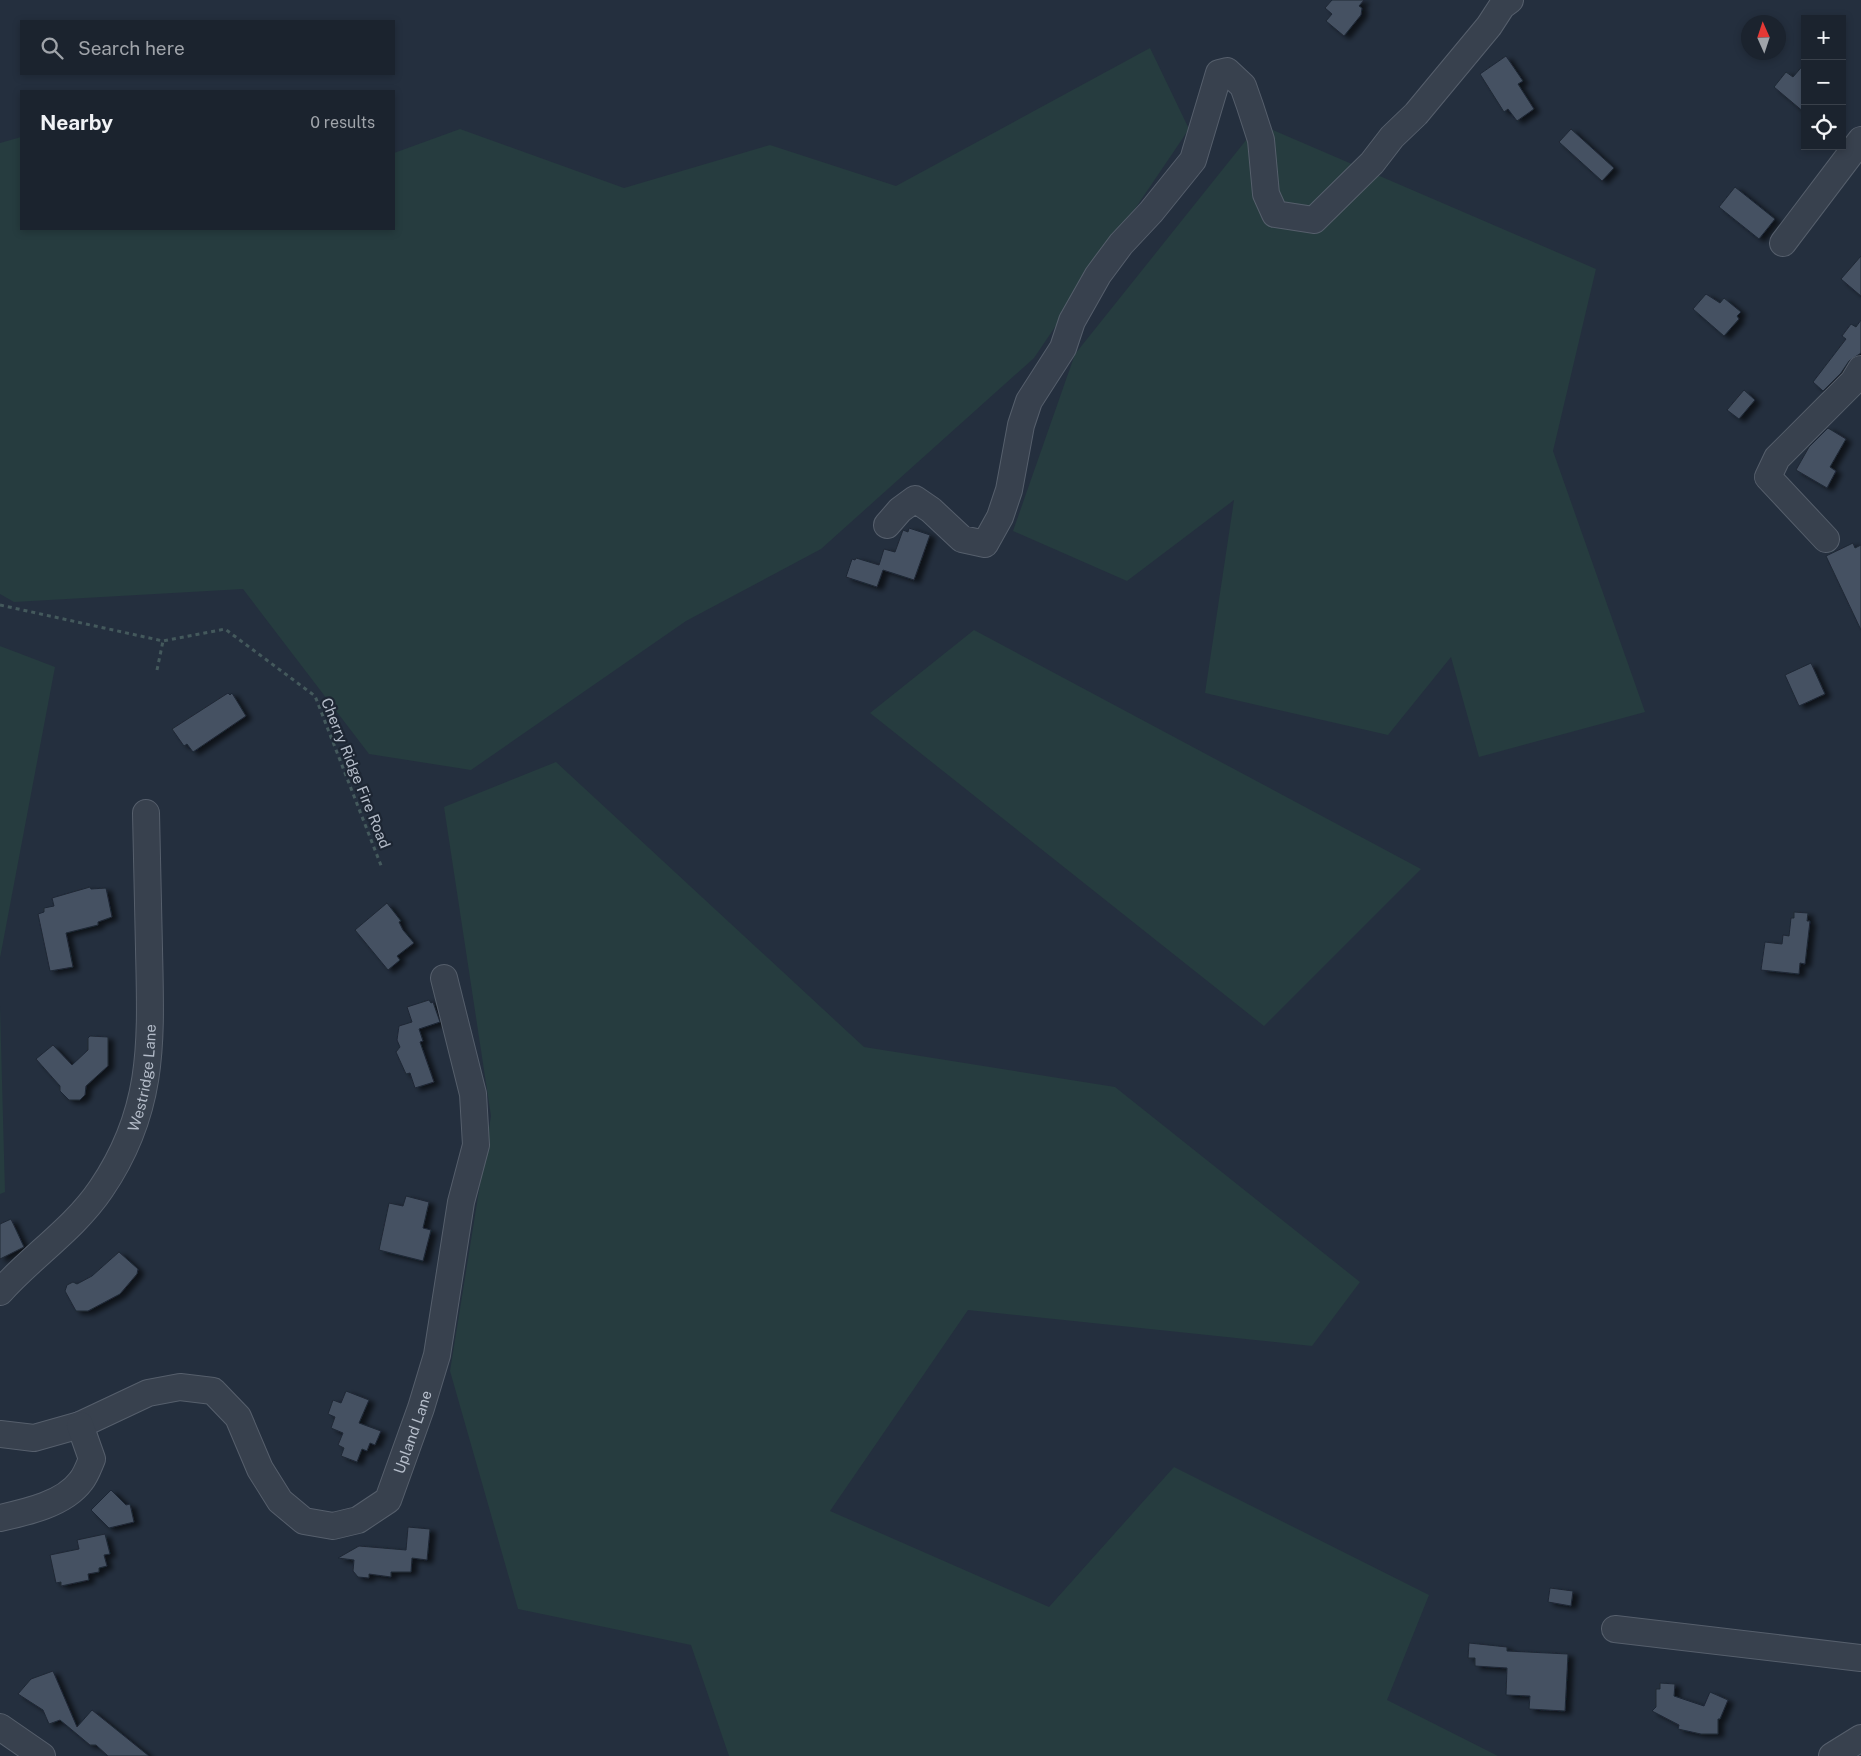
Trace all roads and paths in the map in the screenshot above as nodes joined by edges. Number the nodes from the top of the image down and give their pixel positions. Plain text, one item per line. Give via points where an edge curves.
1 (1510, 0) edge
2 (1861, 140) edge
3 (1783, 244) dead end
4 (1861, 369) edge
5 (886, 525) dead end
6 (1826, 539) dead end
7 (0, 605) edge
8 (163, 641) junction
9 (157, 670) dead end
10 (146, 813) dead end
11 (382, 868) dead end
12 (444, 978) dead end
13 (0, 1292) edge
14 (80, 1425) junction
15 (0, 1434) edge
16 (0, 1518) edge
17 (1615, 1629) dead end
18 (1861, 1658) edge
19 (0, 1727) edge
20 (1861, 1738) edge
21 (42, 1756) edge
22 (1832, 1756) edge

1 - 5 street via 1416,114 1314,220 1275,214 1266,194 1260,140 1242,86 1227,71 1219,73 1193,160 1098,275 1072,321 1063,348 1029,401 1020,425 1009,490 986,544 962,539 914,499
2 - 3 street
4 - 6 street via 1853,382 1777,458 1768,477
7 - 8 path, Cherry Ridge Fire Road
8 - 9 path
8 - 11 path, Cherry Ridge Fire Road via 224,629 315,696
10 - 13 street, Westridge Lane via 151,1037 144,1096 127,1144 100,1190
12 - 14 street, Upland Lane via 473,1094 476,1145 461,1202 437,1355 388,1500 358,1520 333,1526 304,1521 280,1500 260,1469 238,1417 213,1390 180,1387 148,1393
14 - 15 street via 34,1438
14 - 16 street via 92,1459 82,1480 65,1497 21,1514
17 - 18 street
19 - 21 street
20 - 22 street

